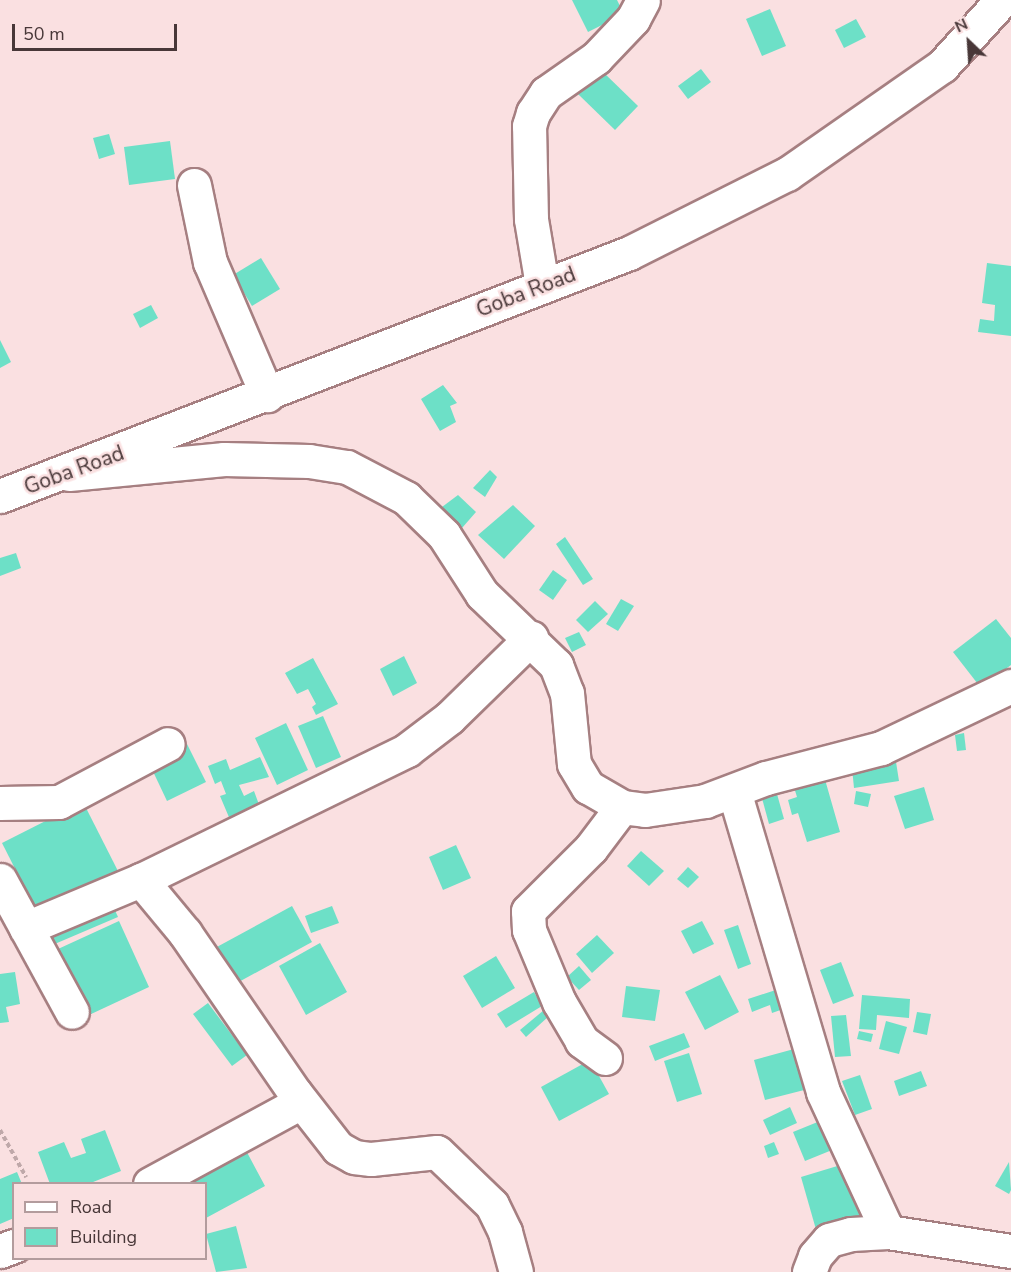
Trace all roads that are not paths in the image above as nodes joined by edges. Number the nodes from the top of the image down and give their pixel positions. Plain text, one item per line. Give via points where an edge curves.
1 (644, 0) edge
2 (1002, 0) edge
3 (194, 185) dead end
4 (542, 285) junction
5 (267, 395) junction
6 (64, 474) junction
7 (0, 496) edge
8 (531, 638) junction
9 (1011, 686) edge
10 (168, 744) dead end
11 (734, 791) junction
12 (0, 803) edge
13 (622, 807) junction
14 (141, 880) junction
15 (3, 896) edge
16 (26, 928) junction
17 (72, 1012) dead end
18 (605, 1058) dead end
19 (301, 1102) junction
20 (154, 1182) edge
21 (888, 1232) junction
22 (1011, 1251) edge
23 (516, 1272) edge
24 (809, 1272) edge

1 - 4 street via 633,19 596,58 546,93 533,112 529,126 531,219
2 - 4 street, Goba Road via 942,66 787,174 629,253
3 - 5 street via 210,262
4 - 5 street, Goba Road
5 - 6 street, Goba Road
6 - 7 street, Goba Road
6 - 8 street via 269,458 347,468 406,498 426,513 482,594
8 - 13 street via 562,677 571,750 581,778 588,787
8 - 14 street via 450,718 407,750
9 - 11 street via 887,746 766,777
10 - 12 street via 59,802
11 - 13 street via 662,809
11 - 21 street via 823,1092
13 - 18 street via 591,848 528,911 529,930 559,1002 582,1041
14 - 16 street
14 - 19 street via 234,1000
15 - 16 street
16 - 17 street
19 - 20 street
19 - 23 street via 338,1148 354,1157 371,1159 431,1150 444,1156 492,1205 505,1232
21 - 22 street
21 - 24 street via 829,1240 815,1256

